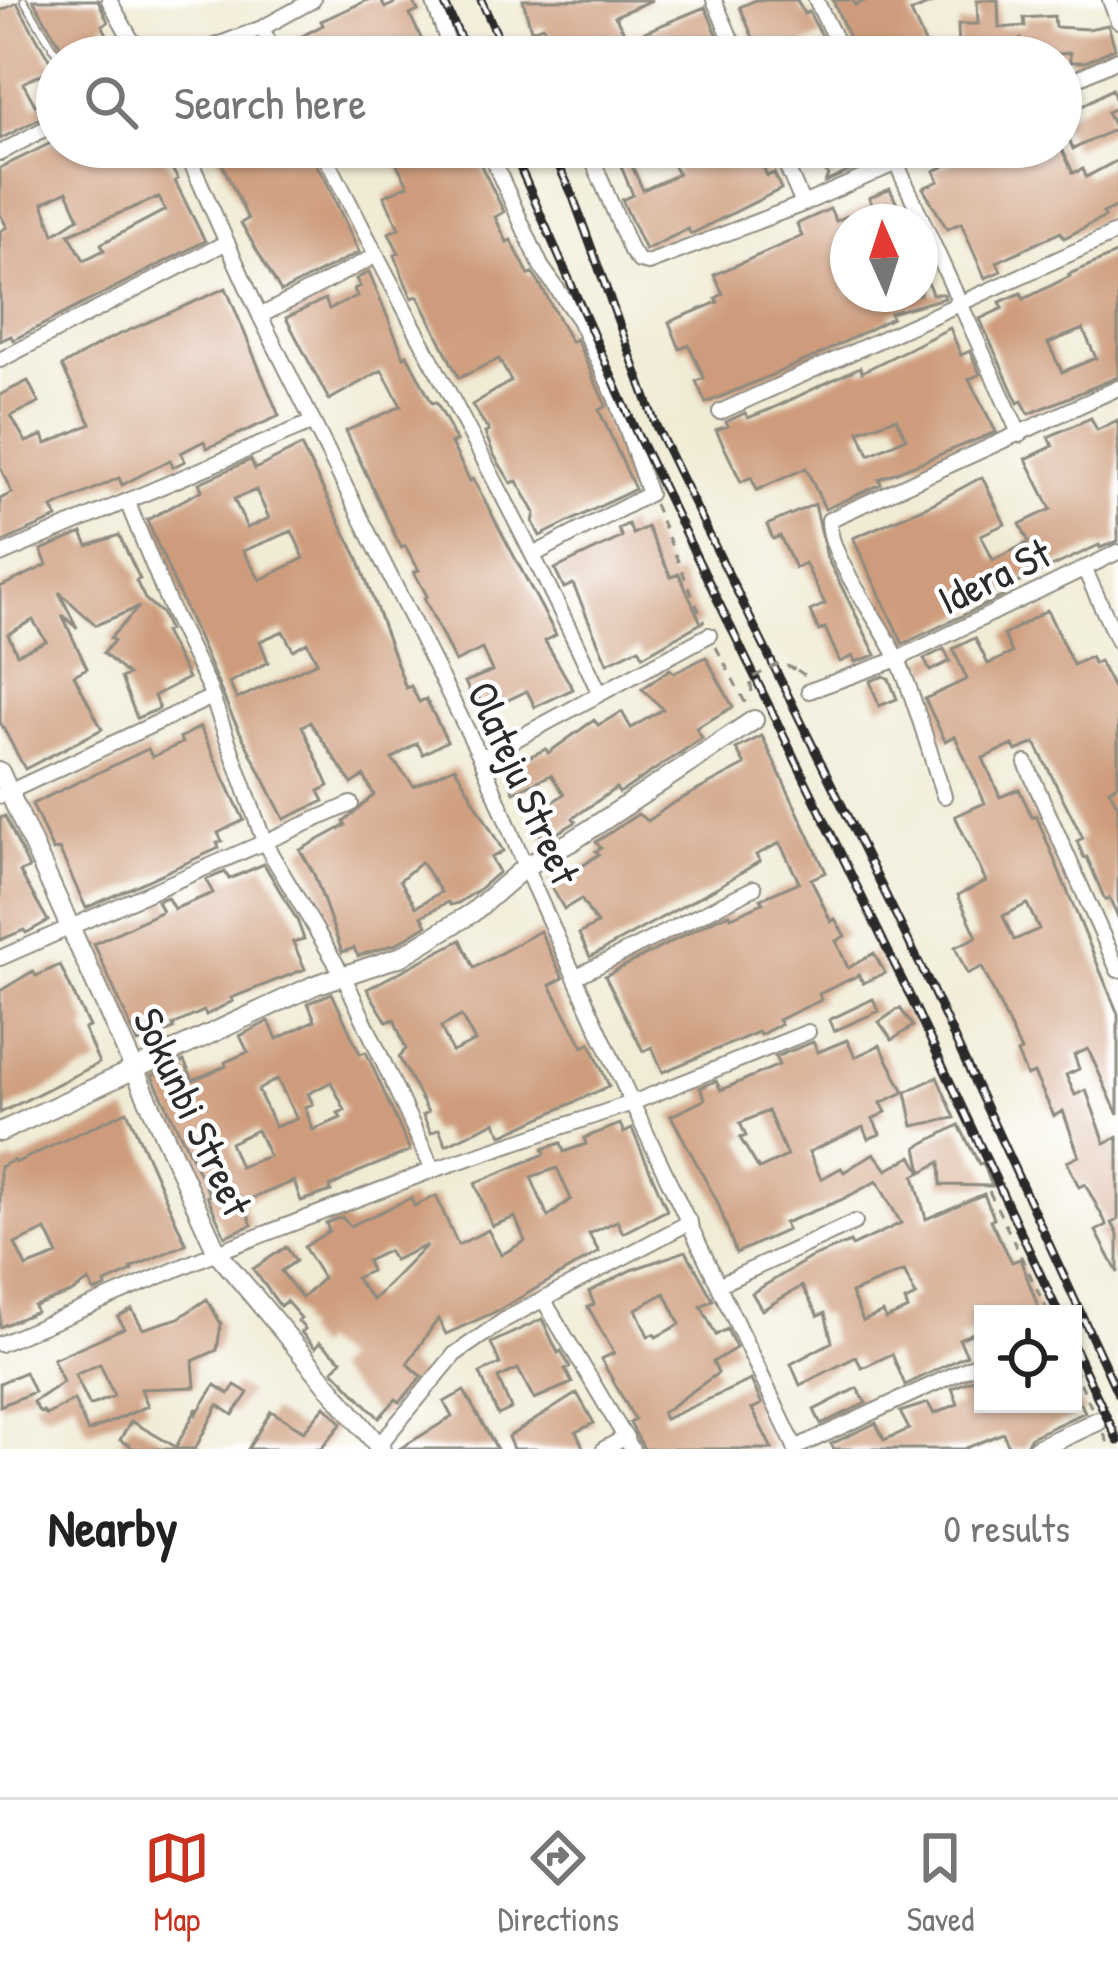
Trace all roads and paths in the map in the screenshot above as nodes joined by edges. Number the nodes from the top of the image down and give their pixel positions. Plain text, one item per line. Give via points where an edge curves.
1 (24, 0) edge
2 (109, 0) edge
3 (313, 0) edge
4 (433, 0) edge
5 (713, 0) edge
6 (816, 0) edge
7 (1110, 0) edge
8 (1118, 21) edge
9 (262, 28) junction
10 (46, 36) edge
11 (129, 36) edge
12 (241, 36) edge
13 (266, 36) edge
14 (446, 36) edge
15 (729, 36) edge
16 (834, 36) edge
17 (1118, 59) edge
18 (1082, 76) edge
19 (36, 134) edge
20 (0, 154) edge
21 (194, 168) edge
22 (337, 168) edge
23 (497, 168) edge
24 (596, 168) edge
25 (787, 168) edge
26 (888, 168) edge
27 (899, 168) edge
28 (803, 204) junction
29 (1118, 232) edge
30 (227, 242) junction
31 (376, 255) junction
32 (960, 305) junction
33 (260, 316) junction
34 (0, 360) edge
35 (1118, 388) edge
36 (720, 412) dead end
37 (313, 422) junction
38 (1020, 435) junction
39 (650, 494) junction
40 (128, 503) junction
41 (1118, 552) edge
42 (535, 554) junction
43 (0, 555) edge
44 (1084, 568) junction
45 (710, 635) junction
46 (1118, 642) edge
47 (898, 659) junction
48 (797, 670) dead end
49 (809, 691) dead end
50 (600, 694) junction
51 (212, 697) junction
52 (752, 715) junction
53 (481, 758) junction
54 (1026, 763) dead end
55 (0, 772) edge
56 (5, 794) edge
57 (944, 796) dead end
58 (351, 804) dead end
59 (265, 844) junction
60 (525, 867) junction
61 (754, 888) dead end
62 (73, 927) junction
63 (0, 958) edge
64 (1118, 970) edge
65 (575, 976) junction
66 (344, 977) junction
67 (808, 1032) dead end
68 (134, 1073) junction
69 (632, 1103) junction
70 (0, 1132) edge
71 (433, 1169) junction
72 (989, 1191) dead end
73 (690, 1222) junction
74 (855, 1222) dead end
75 (218, 1252) junction
76 (720, 1284) junction
77 (543, 1299) junction
78 (1045, 1305) edge
79 (0, 1344) edge
80 (974, 1365) edge
81 (1097, 1421) dead end
82 (629, 1443) edge
83 (380, 1447) edge
84 (604, 1449) edge
85 (795, 1449) edge
86 (1037, 1449) edge

1 - 10 lane
2 - 11 street
3 - 9 street
4 - 14 street
5 - 15 street
6 - 16 street
7 - 8 street
9 - 12 street
9 - 13 street
17 - 18 street
19 - 20 street
21 - 30 street, Olateju Street
22 - 31 street
23 - 39 street via 542,266 588,339
24 - 28 street via 631,251 649,263
25 - 28 street
26 - 28 street
27 - 32 street
29 - 32 street
30 - 33 street, Olateju Street
30 - 34 street
31 - 33 street
31 - 42 street
32 - 36 street
32 - 38 street
33 - 37 street, Olateju Street
35 - 38 street
37 - 40 street
37 - 53 street, Olateju Street
38 - 47 street via 829,520
39 - 42 street
39 - 45 path
40 - 43 street
40 - 51 street
41 - 44 street, Idera St
42 - 50 street
44 - 46 street
44 - 47 street, Idera St
45 - 50 street
45 - 52 path
47 - 49 street, Idera St
47 - 57 street
48 - 52 path, bridge via 780,663 751,679
50 - 53 street
51 - 56 street
51 - 59 street
52 - 60 street
53 - 60 street, Olateju Street
54 - 64 street
55 - 56 street, Sokunbi Street
56 - 62 street, Sokunbi Street
58 - 59 street
59 - 62 street
59 - 66 street
60 - 65 street, Olateju Street
60 - 66 street via 402,956
61 - 65 street
62 - 63 street
62 - 68 street, Sokunbi Street
65 - 69 street, Olateju Street
66 - 68 street
66 - 71 street
67 - 69 street
68 - 70 street
68 - 75 street, Sokunbi Street
69 - 71 street
69 - 73 street, Olateju Street
71 - 75 street
72 - 78 path
73 - 76 street, Olateju Street
73 - 77 street
74 - 76 street
75 - 79 street
75 - 83 street, Sokunbi Street
76 - 85 street, Olateju Street
77 - 82 street
77 - 83 street via 455,1354
80 - 85 street
81 - 86 street
82 - 84 street

